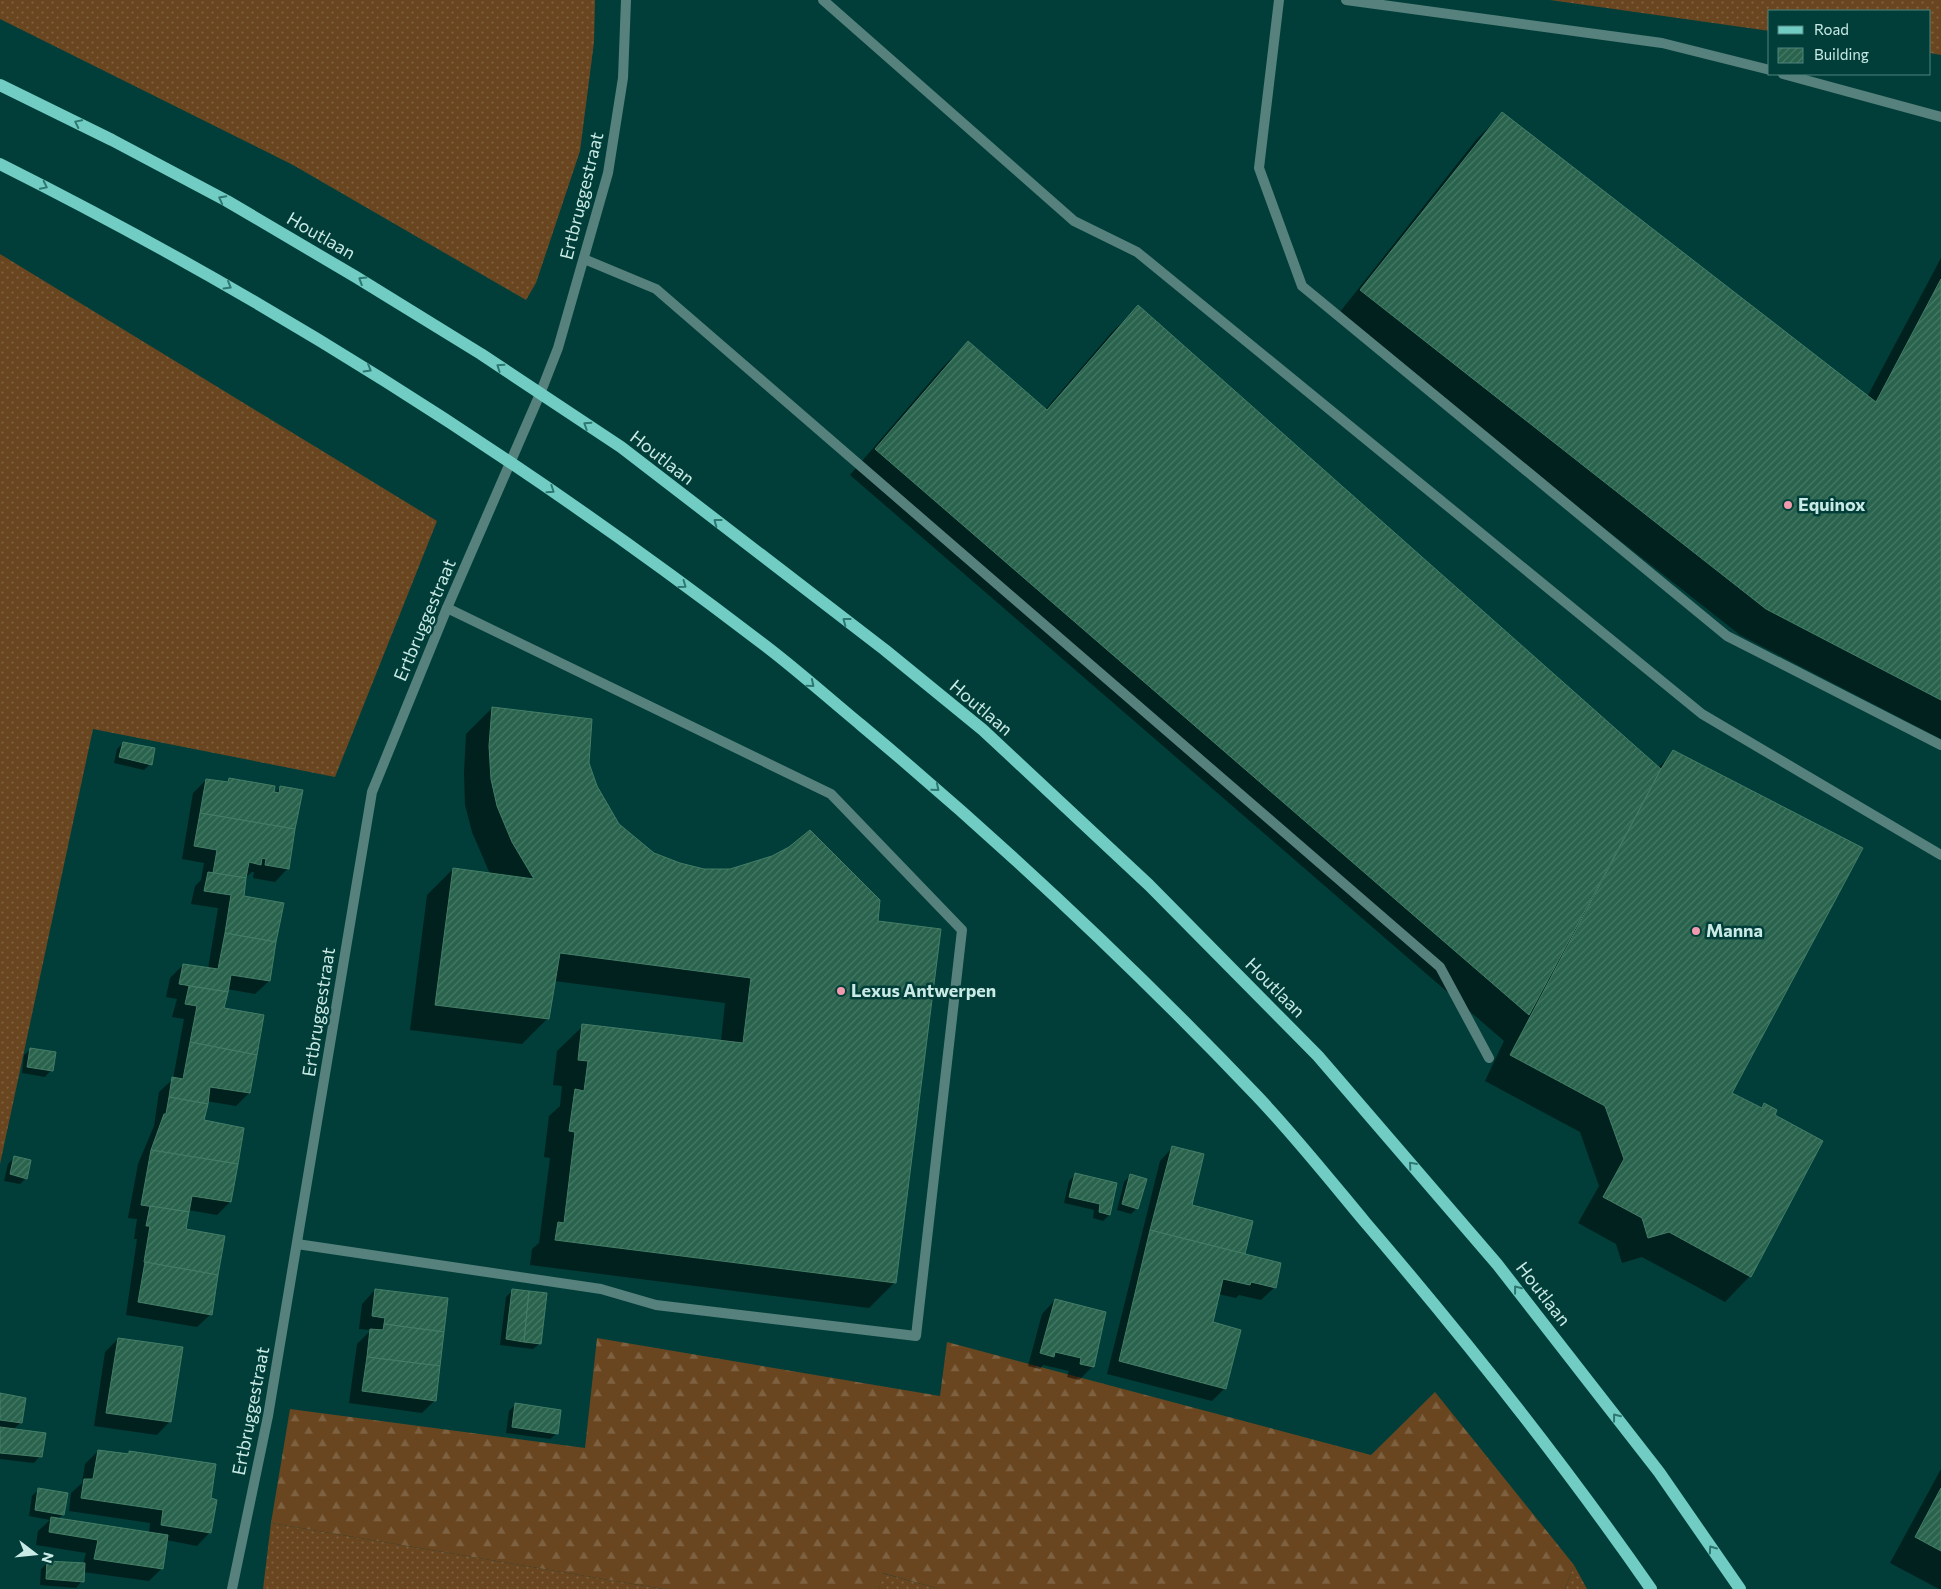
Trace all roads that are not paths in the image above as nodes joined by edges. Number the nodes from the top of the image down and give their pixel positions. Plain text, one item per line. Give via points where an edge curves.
1 (626, 0) edge
2 (823, 0) edge
3 (1279, 0) edge
4 (1346, 0) edge
5 (1768, 70) edge
6 (1787, 75) edge
7 (0, 85) edge
8 (1941, 117) edge
9 (0, 164) edge
10 (584, 259) junction
11 (540, 394) junction
12 (510, 463) junction
13 (447, 608) junction
14 (1941, 746) edge
15 (1941, 855) edge
16 (1490, 1058) dead end
17 (297, 1244) junction
18 (232, 1589) edge
19 (1651, 1589) edge
20 (1740, 1589) edge

1 - 10 street, Ertbruggestraat via 623,78 608,174
2 - 15 street via 1074,221 1137,252 1702,714
3 - 14 street via 1259,168 1302,286 1727,636
4 - 5 street via 1662,43
6 - 8 street
11 -> 7 main road, Houtlaan via 365,282 227,201
9 -> 12 main road via 177,257 332,347 403,390
10 - 11 street, Ertbruggestraat via 558,348
10 - 16 street via 656,289 1440,967
11 - 12 street, Ertbruggestraat
20 -> 11 main road, Houtlaan via 1659,1472 1497,1264 1318,1056 1149,886 983,730 885,650 622,448
12 - 13 street, Ertbruggestraat
12 -> 19 main road via 579,509 763,643 949,799 1106,944 1260,1100 1442,1312 1609,1528
13 - 17 street, Ertbruggestraat via 372,792
13 - 17 street via 831,794 962,930 916,1336 656,1305 601,1289
17 - 18 street, Ertbruggestraat via 268,1416

